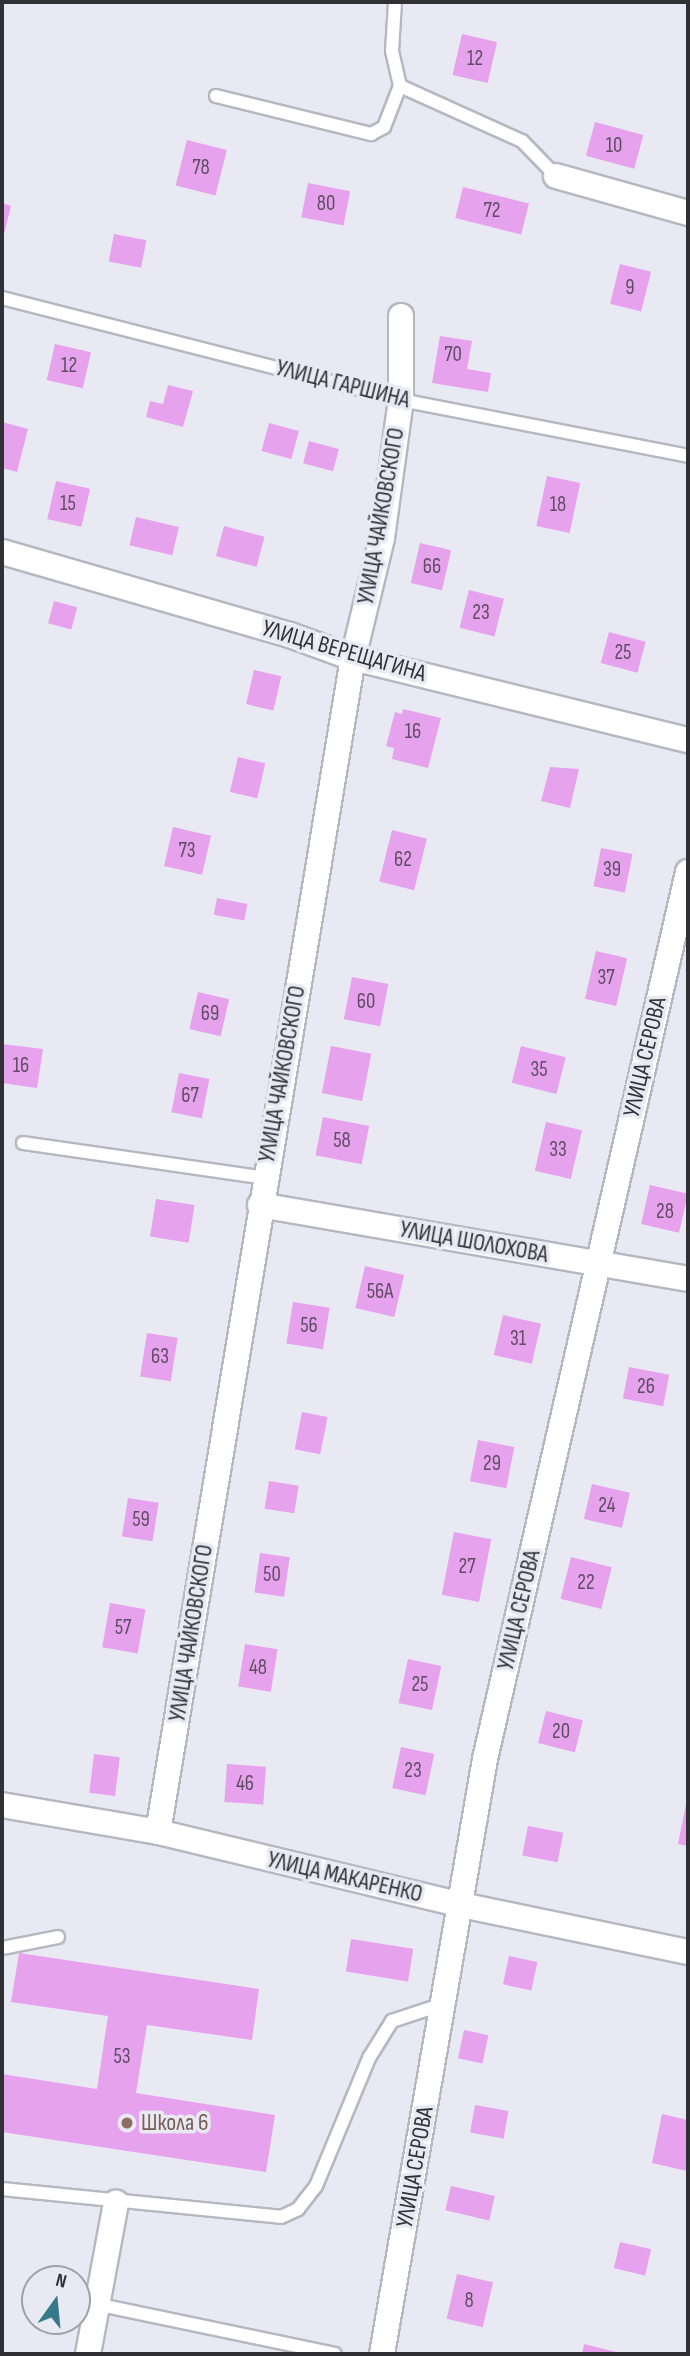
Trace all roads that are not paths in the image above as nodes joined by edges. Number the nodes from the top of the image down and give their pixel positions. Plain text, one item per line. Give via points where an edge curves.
1 (395, 2) edge
2 (400, 86) junction
3 (216, 96) dead end
4 (556, 176) joint
5 (688, 213) edge
6 (2, 298) edge
7 (401, 316) dead end
8 (401, 400) junction
9 (688, 456) edge
10 (2, 552) edge
11 (353, 659) junction
12 (688, 740) edge
13 (688, 872) edge
14 (23, 1143) dead end
15 (265, 1178) junction
16 (260, 1205) junction
17 (597, 1264) junction
18 (688, 1279) edge
19 (2, 1805) edge
20 (159, 1832) junction
21 (461, 1905) junction
22 (58, 1937) dead end
23 (2, 1948) edge
24 (688, 1952) edge
25 (443, 2004) junction
26 (2, 2189) edge
27 (117, 2203) junction
28 (96, 2304) junction
29 (88, 2354) edge
30 (335, 2354) edge
31 (382, 2354) edge

1 - 2 lane via 392,51
2 - 3 lane via 384,127 371,134
2 - 4 lane via 522,141
4 - 5 street
6 - 8 lane, УЛИЦА ГАРШИНА
7 - 8 street, УЛИЦА ЧАЙКОВСКОГО
8 - 9 lane, УЛИЦА ГАРШИНА
8 - 11 street, УЛИЦА ЧАЙКОВСКОГО via 382,538
10 - 11 street, УЛИЦА ВЕРЕЩАГИНА via 290,635
11 - 12 street, УЛИЦА ВЕРЕЩАГИНА
11 - 15 street, УЛИЦА ЧАЙКОВСКОГО
13 - 17 street, УЛИЦА СЕРОВА
14 - 15 lane
15 - 16 street, УЛИЦА ЧАЙКОВСКОГО
16 - 17 street, УЛИЦА ШОЛОХОВА
16 - 20 street, УЛИЦА ЧАЙКОВСКОГО
17 - 18 street, УЛИЦА ШОЛОХОВА
17 - 21 street, УЛИЦА СЕРОВА via 485,1759
19 - 20 street, УЛИЦА МАКАРЕНКО
20 - 21 street, УЛИЦА МАКАРЕНКО
21 - 24 street, УЛИЦА МАКАРЕНКО
21 - 25 street, УЛИЦА СЕРОВА
22 - 23 lane
25 - 27 lane via 392,2021 364,2068 316,2186 298,2209 281,2217 255,2217
25 - 31 street, УЛИЦА СЕРОВА
26 - 27 lane
27 - 28 street
28 - 29 street
28 - 30 lane

